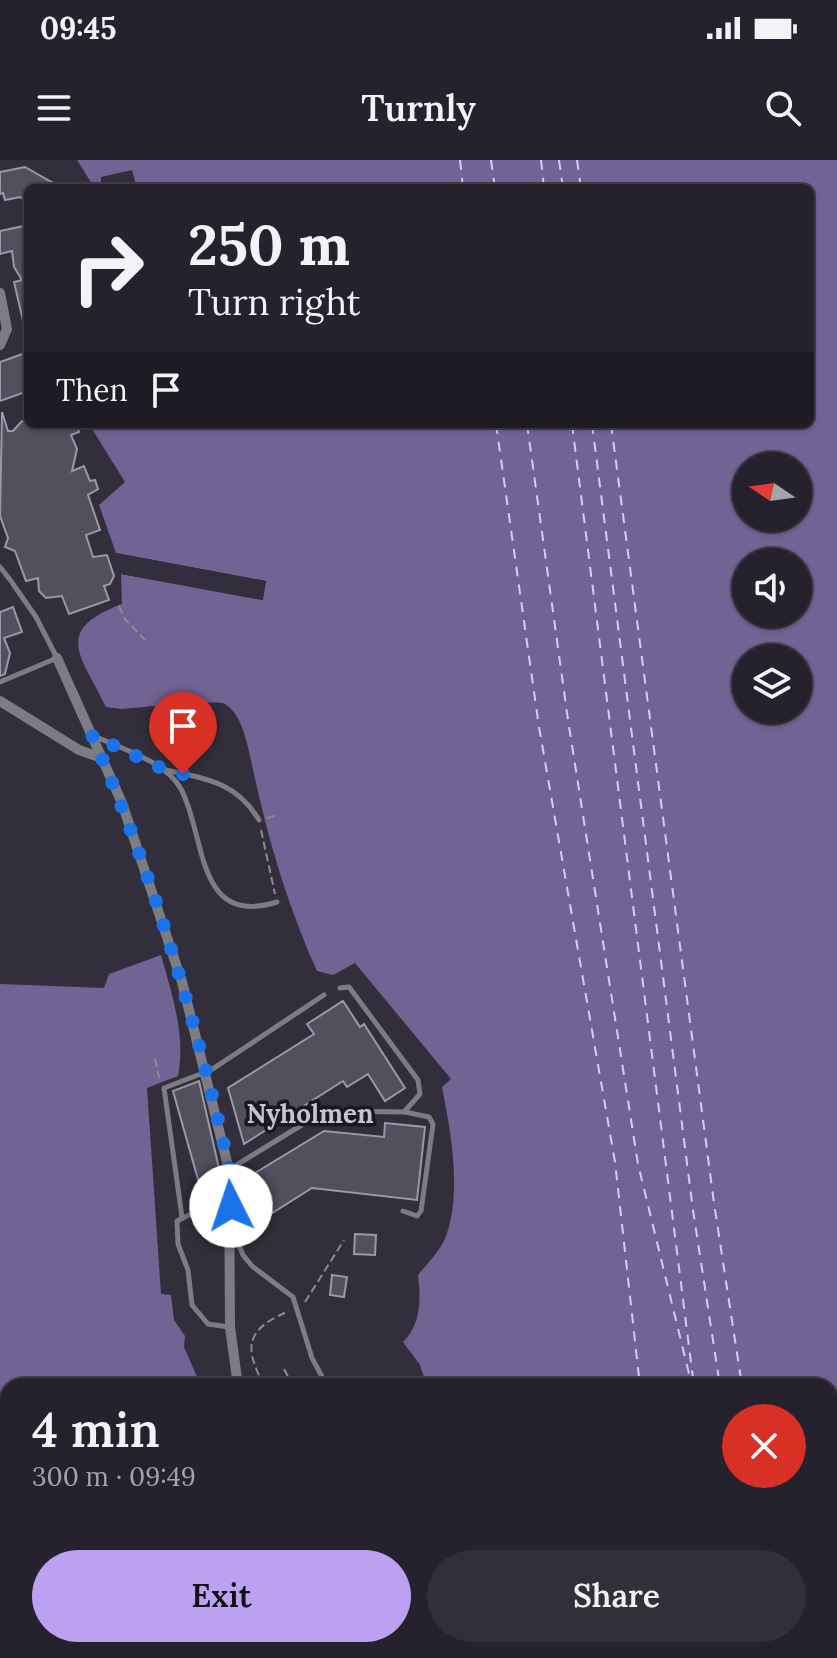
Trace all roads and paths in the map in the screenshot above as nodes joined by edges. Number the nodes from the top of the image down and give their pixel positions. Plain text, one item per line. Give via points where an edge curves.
1 (0, 293) edge
2 (0, 345) edge
3 (0, 567) edge
4 (119, 606) dead end
5 (145, 640) dead end
6 (57, 658) junction
7 (0, 682) edge
8 (0, 701) edge
9 (92, 735) junction
10 (102, 758) junction
11 (161, 768) junction
12 (259, 820) joint
13 (277, 902) joint
14 (340, 988) dead end
15 (324, 995) dead end
16 (155, 1059) dead end
17 (205, 1073) junction
18 (160, 1082) dead end
19 (404, 1112) junction
20 (229, 1170) junction
21 (231, 1206) junction
22 (403, 1211) dead end
23 (182, 1217) junction
24 (232, 1227) junction
25 (344, 1240) dead end
26 (296, 1309) junction
27 (230, 1327) junction
28 (284, 1369) dead end
29 (237, 1378) edge
30 (260, 1378) edge
31 (289, 1378) edge
32 (323, 1378) edge
33 (447, 1658) edge
34 (454, 1658) edge

1 - 2 street via 7,329
3 - 6 lane
4 - 5 path
6 - 7 lane
6 - 9 street
8 - 10 street via 79,750
9 - 10 street
9 - 11 lane
10 - 17 street via 182,982
11 - 12 lane via 231,788 247,800
11 - 13 lane via 181,788 215,890 232,903
12 - 13 path
14 - 19 lane via 349,987 418,1080 420,1094
15 - 17 lane
16 - 18 path
17 - 20 street
17 - 23 lane via 164,1088
19 - 20 lane via 318,1115
19 - 22 lane via 429,1117 433,1124 421,1211 417,1216
20 - 21 street
21 - 23 lane
21 - 24 street
23 - 27 lane via 177,1221 178,1244 192,1305 208,1324
24 - 26 lane via 243,1255 289,1291
24 - 27 street
25 - 26 path
26 - 30 path via 262,1323 253,1335
26 - 32 lane
27 - 29 street
28 - 31 path
33 - 34 path

